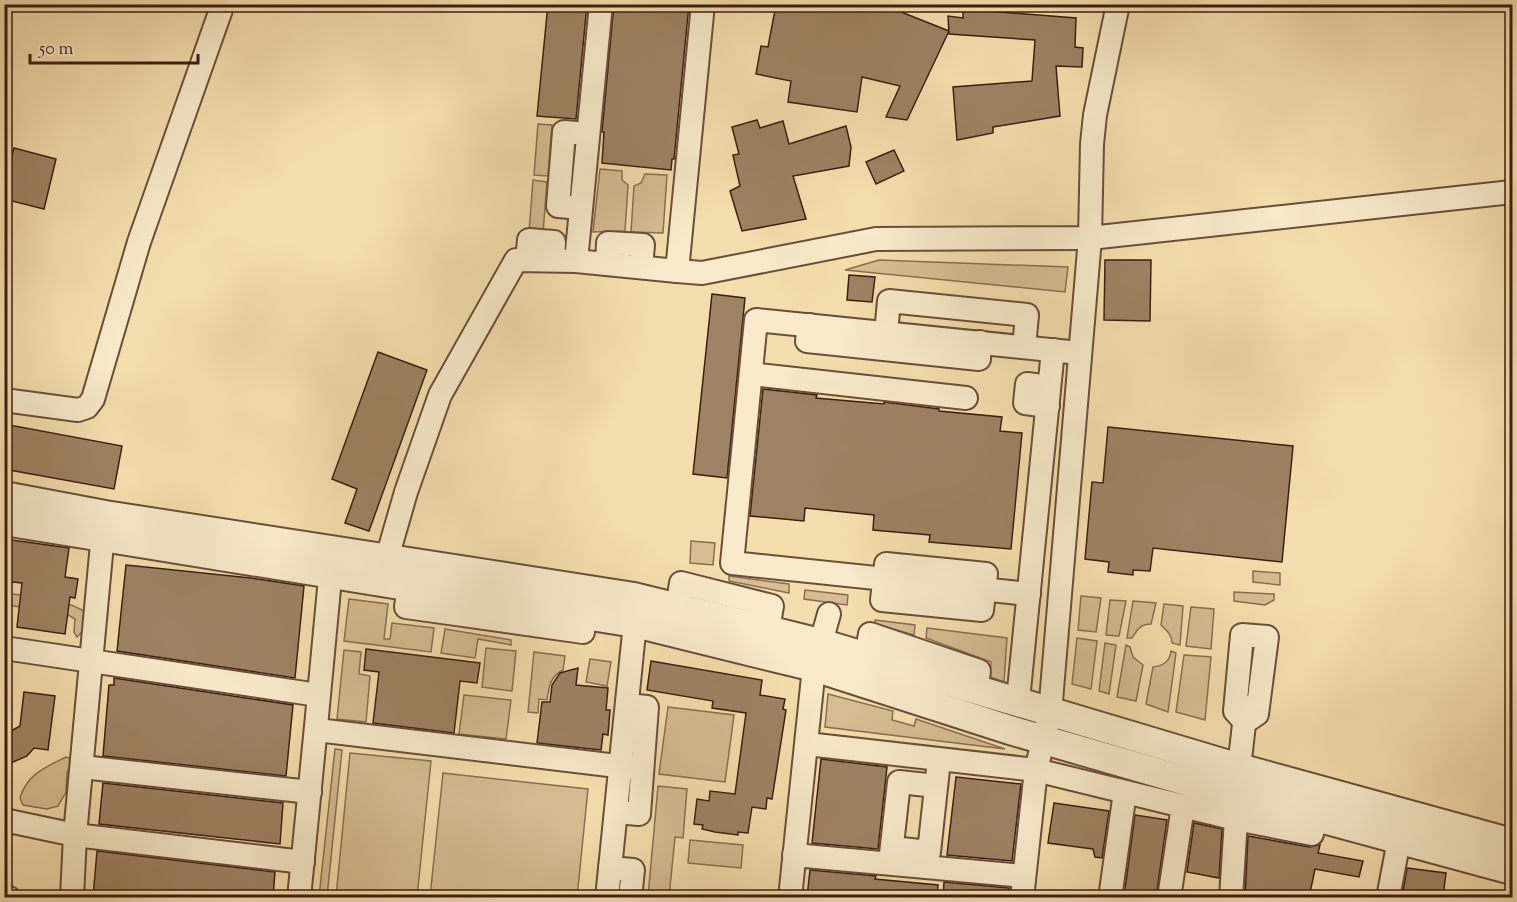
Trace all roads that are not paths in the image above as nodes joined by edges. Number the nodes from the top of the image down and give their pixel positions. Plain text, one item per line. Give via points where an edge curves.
1 (223, 4) edge
2 (601, 4) edge
3 (703, 4) edge
4 (1118, 4) edge
5 (1512, 192) edge
6 (1090, 238) junction
7 (576, 261) junction
8 (677, 271) junction
9 (819, 326) junction
10 (886, 333) junction
11 (980, 342) junction
12 (1024, 347) junction
13 (1053, 350) junction
14 (1080, 353) junction
15 (751, 374) junction
16 (966, 398) dead end
17 (4, 400) edge
18 (4, 496) edge
19 (4, 521) edge
20 (104, 526) junction
21 (387, 558) junction
22 (332, 562) junction
23 (884, 579) junction
24 (984, 590) junction
25 (1029, 594) junction
26 (635, 610) junction
27 (829, 614) dead end
28 (1255, 630) dead end
29 (4, 648) edge
30 (817, 655) junction
31 (93, 661) junction
32 (1019, 690) dead end
33 (318, 695) junction
34 (1047, 726) junction
35 (317, 730) junction
36 (807, 744) junction
37 (939, 760) junction
38 (82, 767) junction
39 (632, 768) junction
40 (1239, 768) junction
41 (1036, 770) junction
42 (936, 786) junction
43 (310, 792) junction
44 (1125, 792) junction
45 (1183, 806) junction
46 (1316, 817) junction
47 (1236, 819) junction
48 (4, 820) edge
49 (75, 835) junction
50 (1399, 840) junction
51 (1512, 843) edge
52 (794, 855) junction
53 (891, 856) junction
54 (303, 862) junction
55 (610, 868) junction
56 (1512, 870) edge
57 (1023, 887) edge
58 (4, 897) edge
59 (9, 897) edge
60 (72, 897) edge
61 (299, 897) edge
62 (607, 897) edge
63 (630, 897) edge
64 (790, 897) edge
65 (1110, 897) edge
66 (1169, 897) edge
67 (1231, 897) edge
68 (1388, 897) edge

1 - 17 street via 139,242 93,399 87,407 69,411
2 - 7 street via 588,134 564,132 558,206 581,208
3 - 8 street
4 - 6 street via 1095,115
5 - 6 street
6 - 8 street via 876,239 702,273
6 - 14 street
7 - 8 street via 607,264 608,243 643,245 641,267
7 - 21 street via 553,260 554,242 529,240 527,260 516,260 440,395
9 - 10 street
9 - 11 street via 807,341 979,359
9 - 15 street via 831,313 758,305
10 - 11 street
10 - 12 street via 889,301 1028,315
11 - 12 street
12 - 13 street
13 - 14 street
13 - 25 street
14 - 34 street
15 - 16 street
15 - 23 street via 732,564 822,573 820,583 846,586 847,576
18 - 20 street
19 - 20 street
20 - 22 street
20 - 31 street
21 - 22 street
21 - 26 street
22 - 26 street via 409,587 585,615
22 - 33 street
23 - 24 street via 886,564 986,574
23 - 24 street via 882,600 982,610
24 - 25 street
25 - 32 street
26 - 30 street
26 - 30 street via 678,608 768,630
26 - 39 street via 627,705 647,707
27 - 30 street
28 - 40 street
29 - 31 street
30 - 34 street
30 - 34 street via 866,657 976,691
30 - 36 street
31 - 33 street
31 - 38 street
33 - 35 street
34 - 40 street
34 - 41 street
34 - 46 street
35 - 39 street
35 - 43 street
36 - 37 street
36 - 52 street
37 - 41 street
37 - 42 street
38 - 43 street
38 - 49 street
39 - 55 street via 639,814 616,812
40 - 51 street
41 - 44 street
41 - 57 street
42 - 53 street via 929,852
42 - 53 street via 899,782
43 - 54 street
44 - 45 street
44 - 65 street
45 - 47 street
45 - 66 street
46 - 47 street via 1312,834
46 - 50 street
47 - 67 street
48 - 49 street
49 - 54 street
49 - 60 street
50 - 56 street
50 - 68 street
52 - 53 street
52 - 64 street
53 - 57 street
54 - 61 street
55 - 62 street
55 - 63 street via 633,870
58 - 59 street

